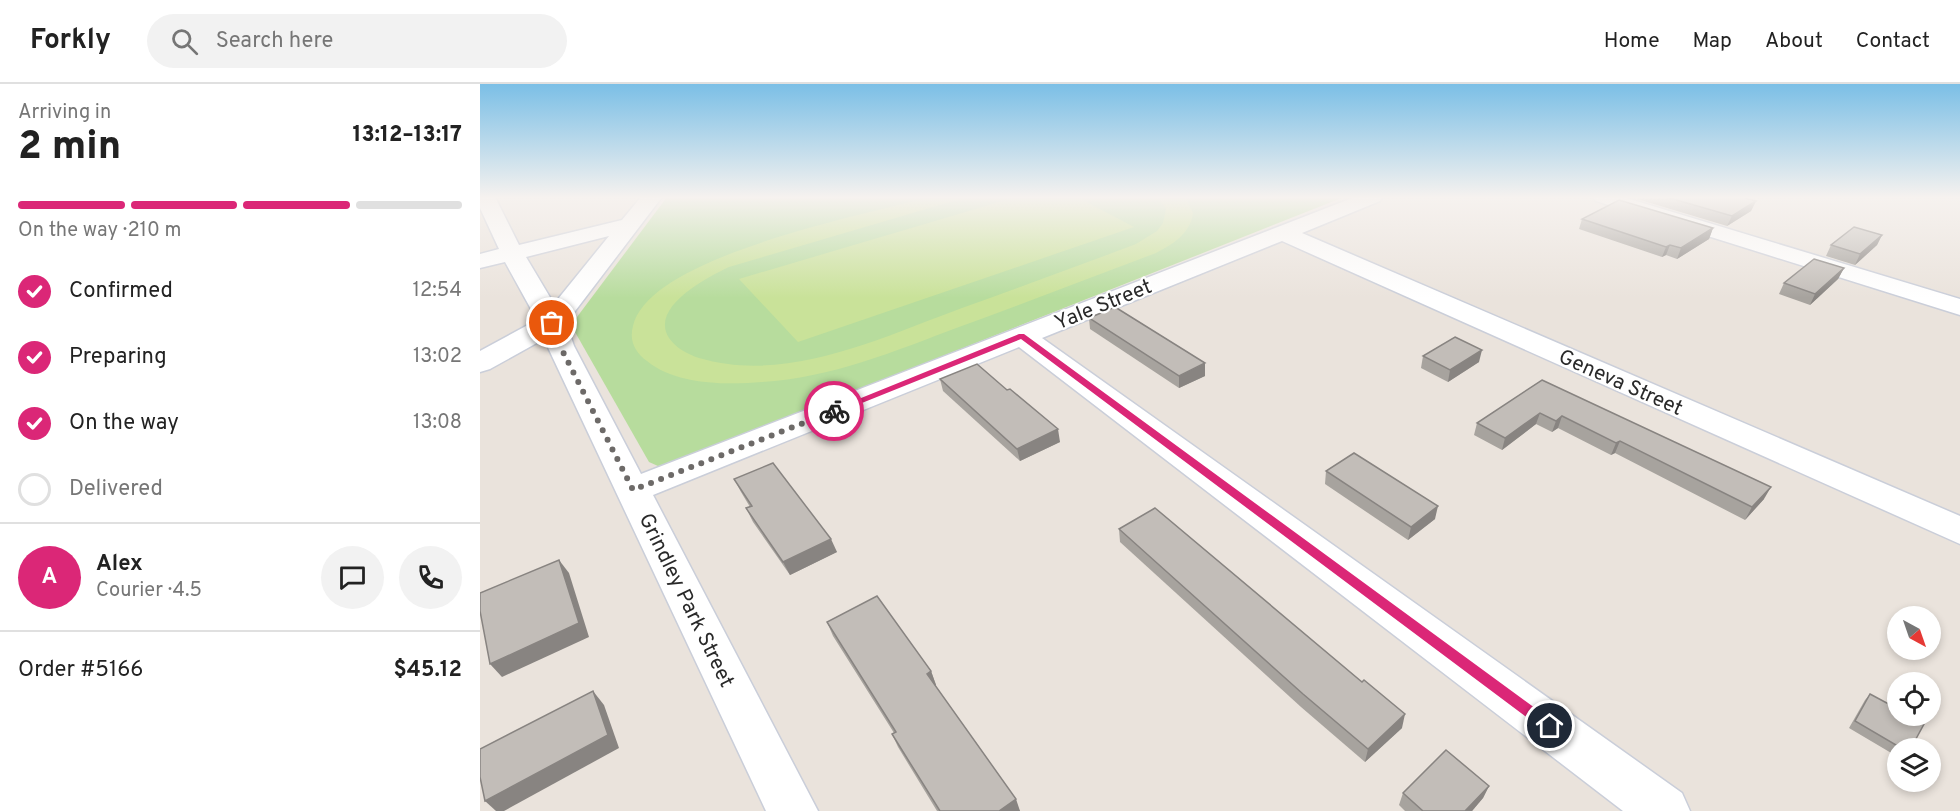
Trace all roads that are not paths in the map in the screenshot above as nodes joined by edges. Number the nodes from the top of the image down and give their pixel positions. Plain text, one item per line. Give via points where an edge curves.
1 (491, 231) edge
2 (604, 231) edge
3 (624, 231) edge
4 (1713, 231) edge
5 (1283, 232) joint
6 (496, 257) edge
7 (1960, 307) edge
8 (552, 323) junction
9 (1022, 336) junction
10 (480, 363) edge
11 (633, 490) junction
12 (1960, 531) edge
13 (792, 811) edge
14 (1664, 811) edge

1 - 6 street, Grindley Park Street
2 - 6 street
3 - 8 street
4 - 7 street
5 - 9 street, Yale Street
5 - 12 street, Geneva Street
6 - 8 street, Grindley Park Street
8 - 10 street
8 - 11 street, Grindley Park Street
9 - 11 street, Yale Street
9 - 14 street
11 - 13 street, Grindley Park Street

